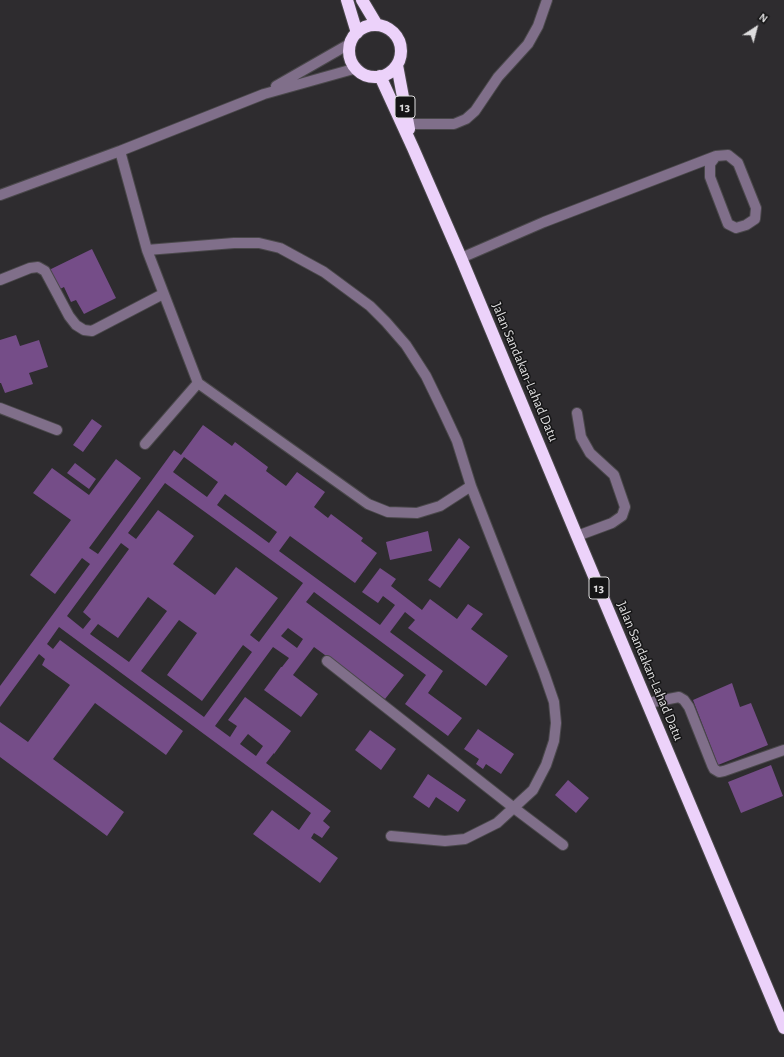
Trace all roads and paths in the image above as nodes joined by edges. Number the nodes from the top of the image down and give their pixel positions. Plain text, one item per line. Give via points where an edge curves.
1 (347, 0) edge
2 (362, 0) edge
3 (547, 0) edge
4 (377, 25) junction
5 (354, 38) junction
6 (397, 65) junction
7 (357, 68) junction
8 (380, 76) junction
9 (264, 94) junction
10 (408, 124) junction
11 (413, 148) junction
12 (120, 152) junction
13 (716, 156) junction
14 (0, 195) edge
15 (147, 250) junction
16 (461, 258) junction
17 (0, 280) edge
18 (163, 294) junction
19 (198, 383) junction
20 (0, 408) edge
21 (577, 413) dead end
22 (57, 430) dead end
23 (145, 444) dead end
24 (471, 486) junction
25 (577, 536) junction
26 (327, 661) dead end
27 (648, 703) junction
28 (784, 750) edge
29 (514, 808) junction
30 (391, 836) dead end
31 (563, 844) dead end
32 (784, 1028) edge

1 - 5 highway
2 - 4 highway
3 - 10 street via 538,26 528,44 498,77 475,111 466,119 454,124
4 - 5 highway via 362,28
4 - 6 highway, 13 via 391,30 397,36 401,51
5 - 7 highway via 350,52
5 - 9 street
6 - 8 highway
6 - 10 highway, 13
7 - 8 highway via 364,74
7 - 9 street
8 - 11 highway, 13
9 - 12 street
10 - 11 highway, 13
11 - 16 highway, Jalan Sandakan-Lahad Datu / 13
12 - 14 street
12 - 15 street
13 - 13 street via 710,164 710,177 728,224 736,228 746,225 755,219 756,208 738,163 728,155
13 - 16 street
15 - 18 street
15 - 24 street via 259,243 280,248 324,272 370,306 406,345 426,376 457,441
16 - 25 highway, Jalan Sandakan-Lahad Datu / 13
17 - 18 street via 38,267 44,271 76,326 92,331
18 - 19 street
19 - 23 street
19 - 24 street via 368,504 388,512 417,514 440,506
20 - 22 street
21 - 25 street via 581,437 590,453 614,476 626,507 622,516 612,523
24 - 29 street via 554,702 554,741 546,765 532,790
25 - 27 highway, Jalan Sandakan-Lahad Datu / 13
26 - 29 street
27 - 28 street via 679,698 684,700 712,765 719,772
27 - 32 highway, Jalan Sandakan-Lahad Datu / 13
29 - 30 street via 497,823 465,839 445,842
29 - 31 street

